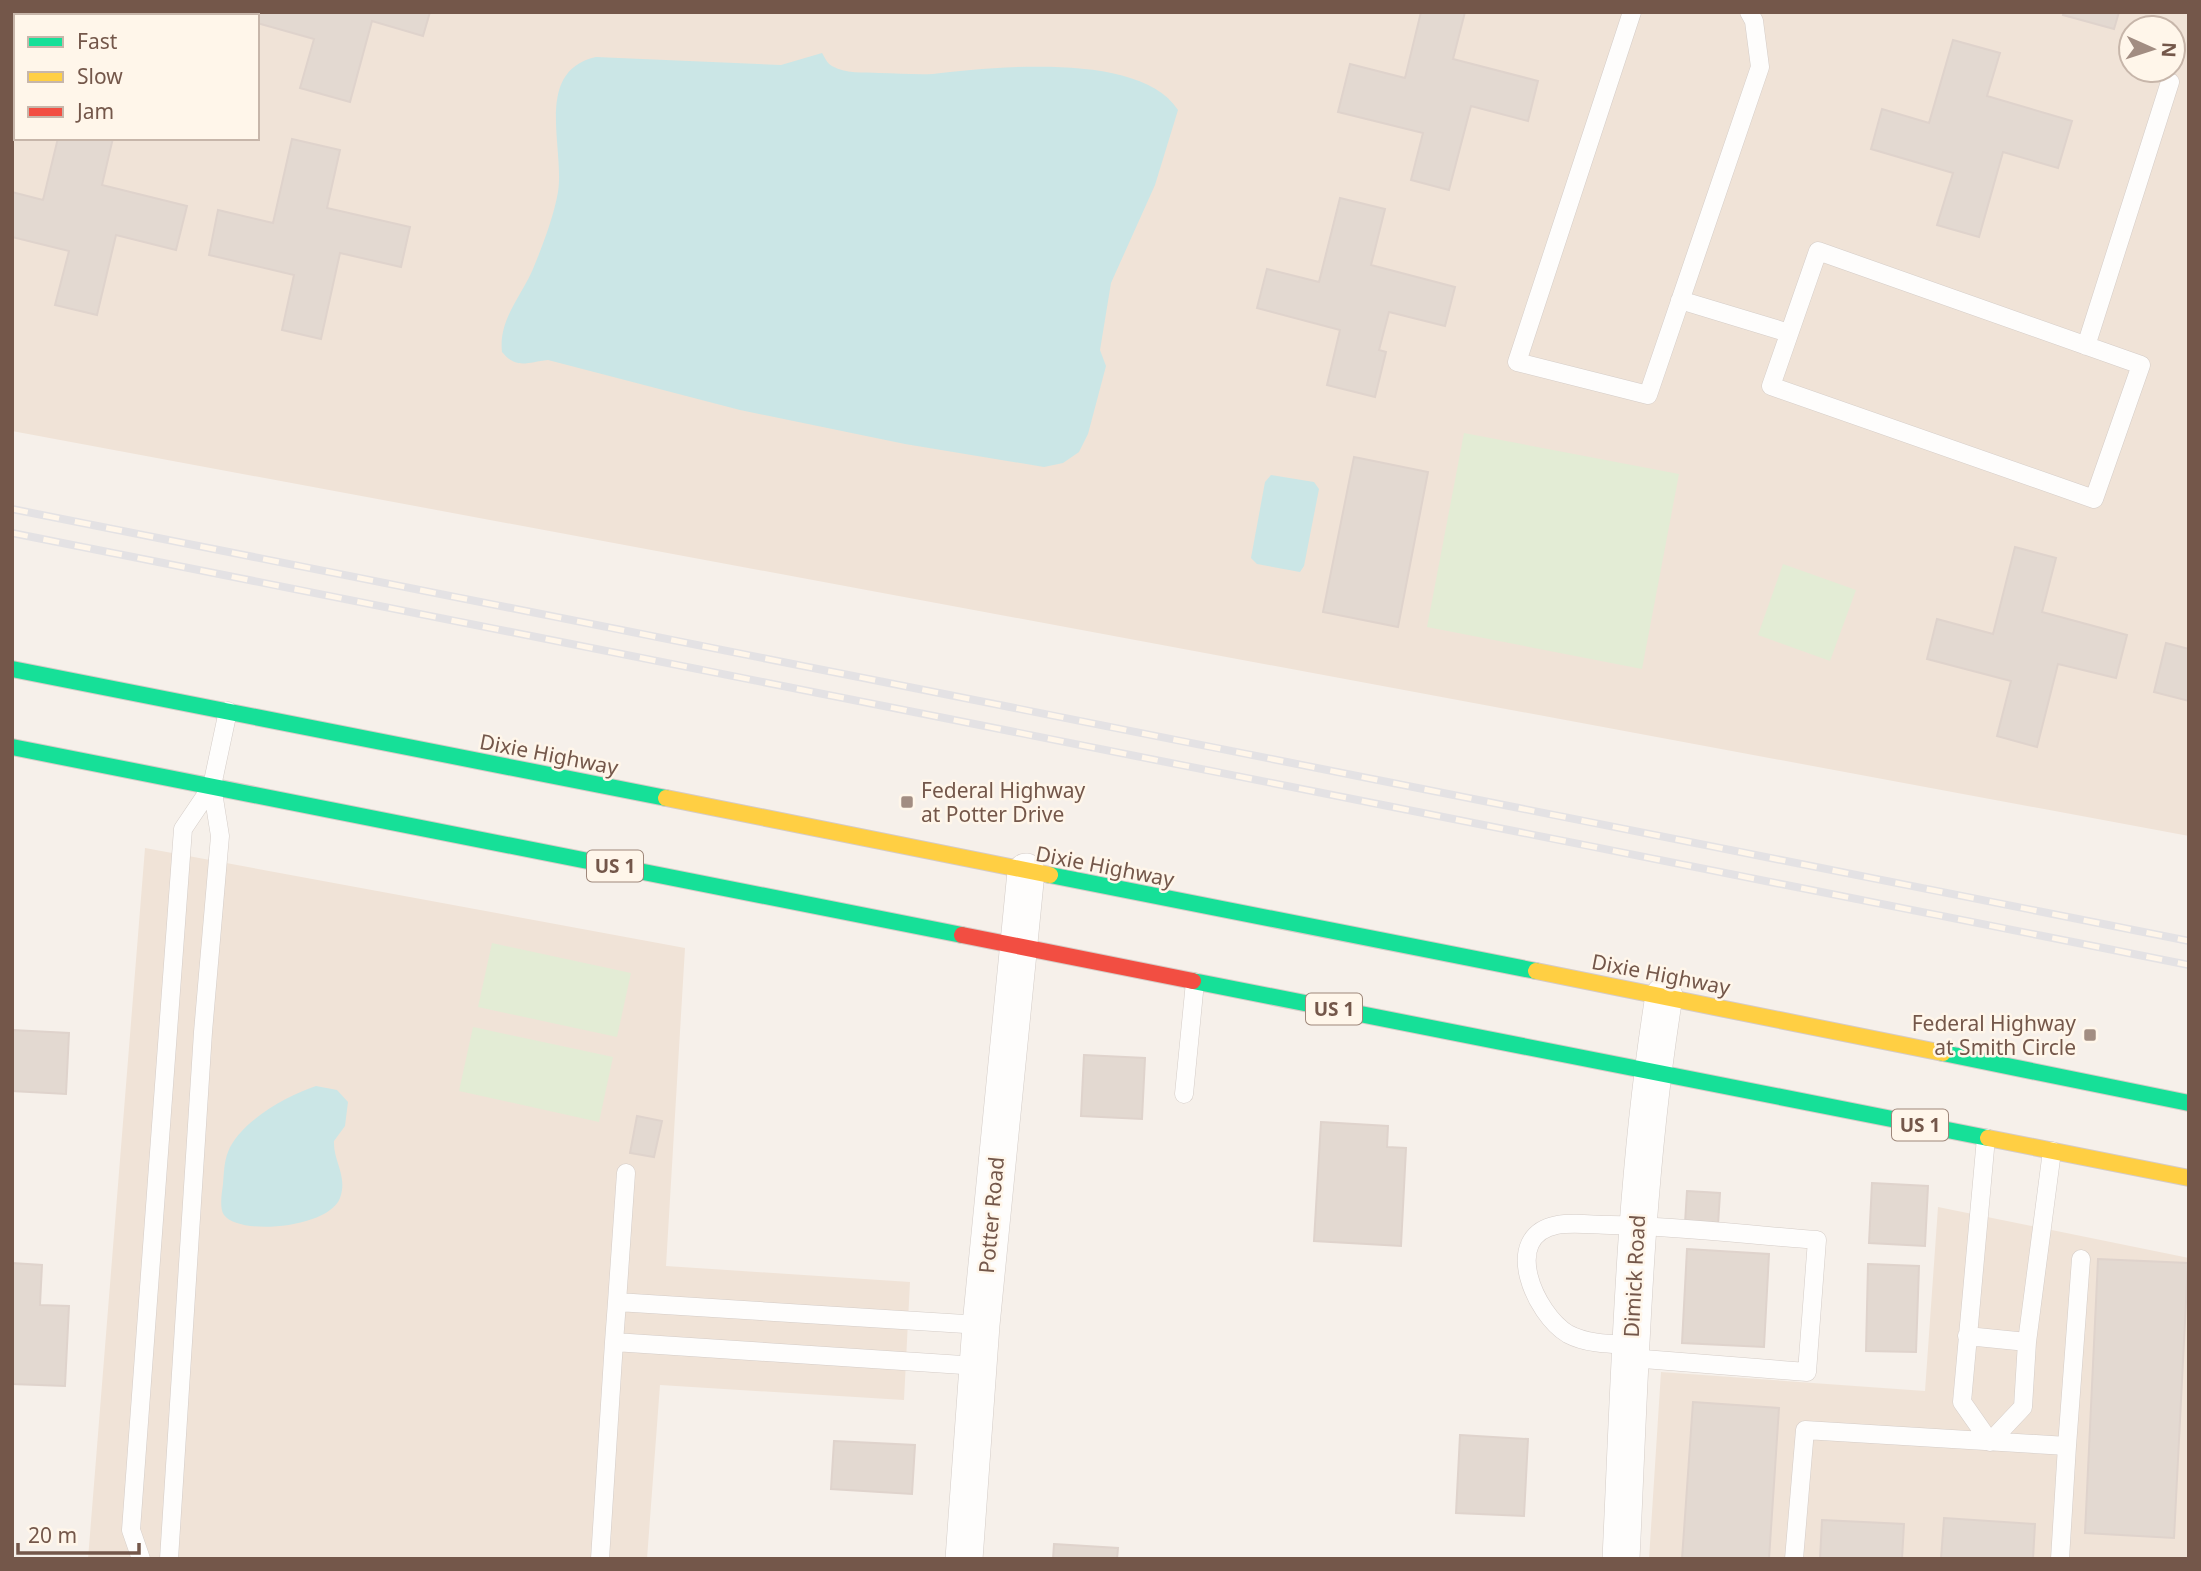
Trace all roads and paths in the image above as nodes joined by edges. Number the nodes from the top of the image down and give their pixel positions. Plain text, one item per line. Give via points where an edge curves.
1 (1632, 12) edge
2 (1749, 12) edge
3 (2169, 84) edge
4 (1680, 300) junction
5 (1789, 333) junction
6 (2086, 346) junction
7 (12, 669) edge
8 (228, 711) junction
9 (12, 747) edge
10 (212, 786) junction
11 (1026, 872) junction
12 (1018, 946) junction
13 (1195, 982) junction
14 (1664, 996) junction
15 (1651, 1071) junction
16 (1184, 1094) dead end
17 (2189, 1103) edge
18 (1986, 1138) junction
19 (2052, 1151) junction
20 (626, 1173) dead end
21 (2189, 1178) edge
22 (1637, 1226) junction
23 (2081, 1259) dead end
24 (617, 1302) junction
25 (981, 1325) junction
26 (1967, 1336) junction
27 (614, 1342) junction
28 (2027, 1342) junction
29 (1630, 1352) junction
30 (978, 1366) junction
31 (1990, 1442) junction
32 (2067, 1446) junction
33 (141, 1559) edge
34 (169, 1559) edge
35 (600, 1559) edge
36 (964, 1559) edge
37 (1620, 1559) edge
38 (1794, 1559) edge
39 (2060, 1559) edge

1 - 4 lane via 1517,362 1648,395
2 - 4 lane via 1759,67
3 - 6 lane
4 - 5 lane
5 - 6 lane via 1818,251
5 - 6 lane via 1771,386 2094,499 2141,365
7 - 8 main road, Dixie Highway
8 - 10 lane
8 - 11 main road, Dixie Highway
9 - 10 main road, US 1
10 - 12 main road, US 1
10 - 33 lane via 183,829 174,926 131,1530
10 - 34 lane via 220,836
11 - 12 street, Potter Road
11 - 14 main road, Dixie Highway
12 - 13 main road, US 1
12 - 25 street, Potter Road
13 - 15 main road, US 1
13 - 16 lane
14 - 15 street, Dimick Road
14 - 17 main road, Dixie Highway
15 - 18 main road, US 1
15 - 22 street, Dimick Road
18 - 19 main road, US 1
18 - 26 lane
19 - 21 main road, US 1
19 - 28 lane
20 - 24 lane
22 - 29 street, Dimick Road
22 - 29 lane via 1558,1225 1545,1229 1529,1250 1528,1265 1528,1281 1553,1323 1570,1335
22 - 29 lane via 1818,1240 1807,1372
23 - 32 lane
24 - 25 lane
24 - 27 lane
25 - 30 street, Potter Road
26 - 28 lane
26 - 31 lane via 1962,1402
27 - 30 lane
27 - 35 lane
28 - 31 lane via 2023,1407
29 - 37 street, Dimick Road
30 - 36 street, Potter Road
31 - 32 lane
31 - 38 lane via 1805,1430
32 - 39 lane

